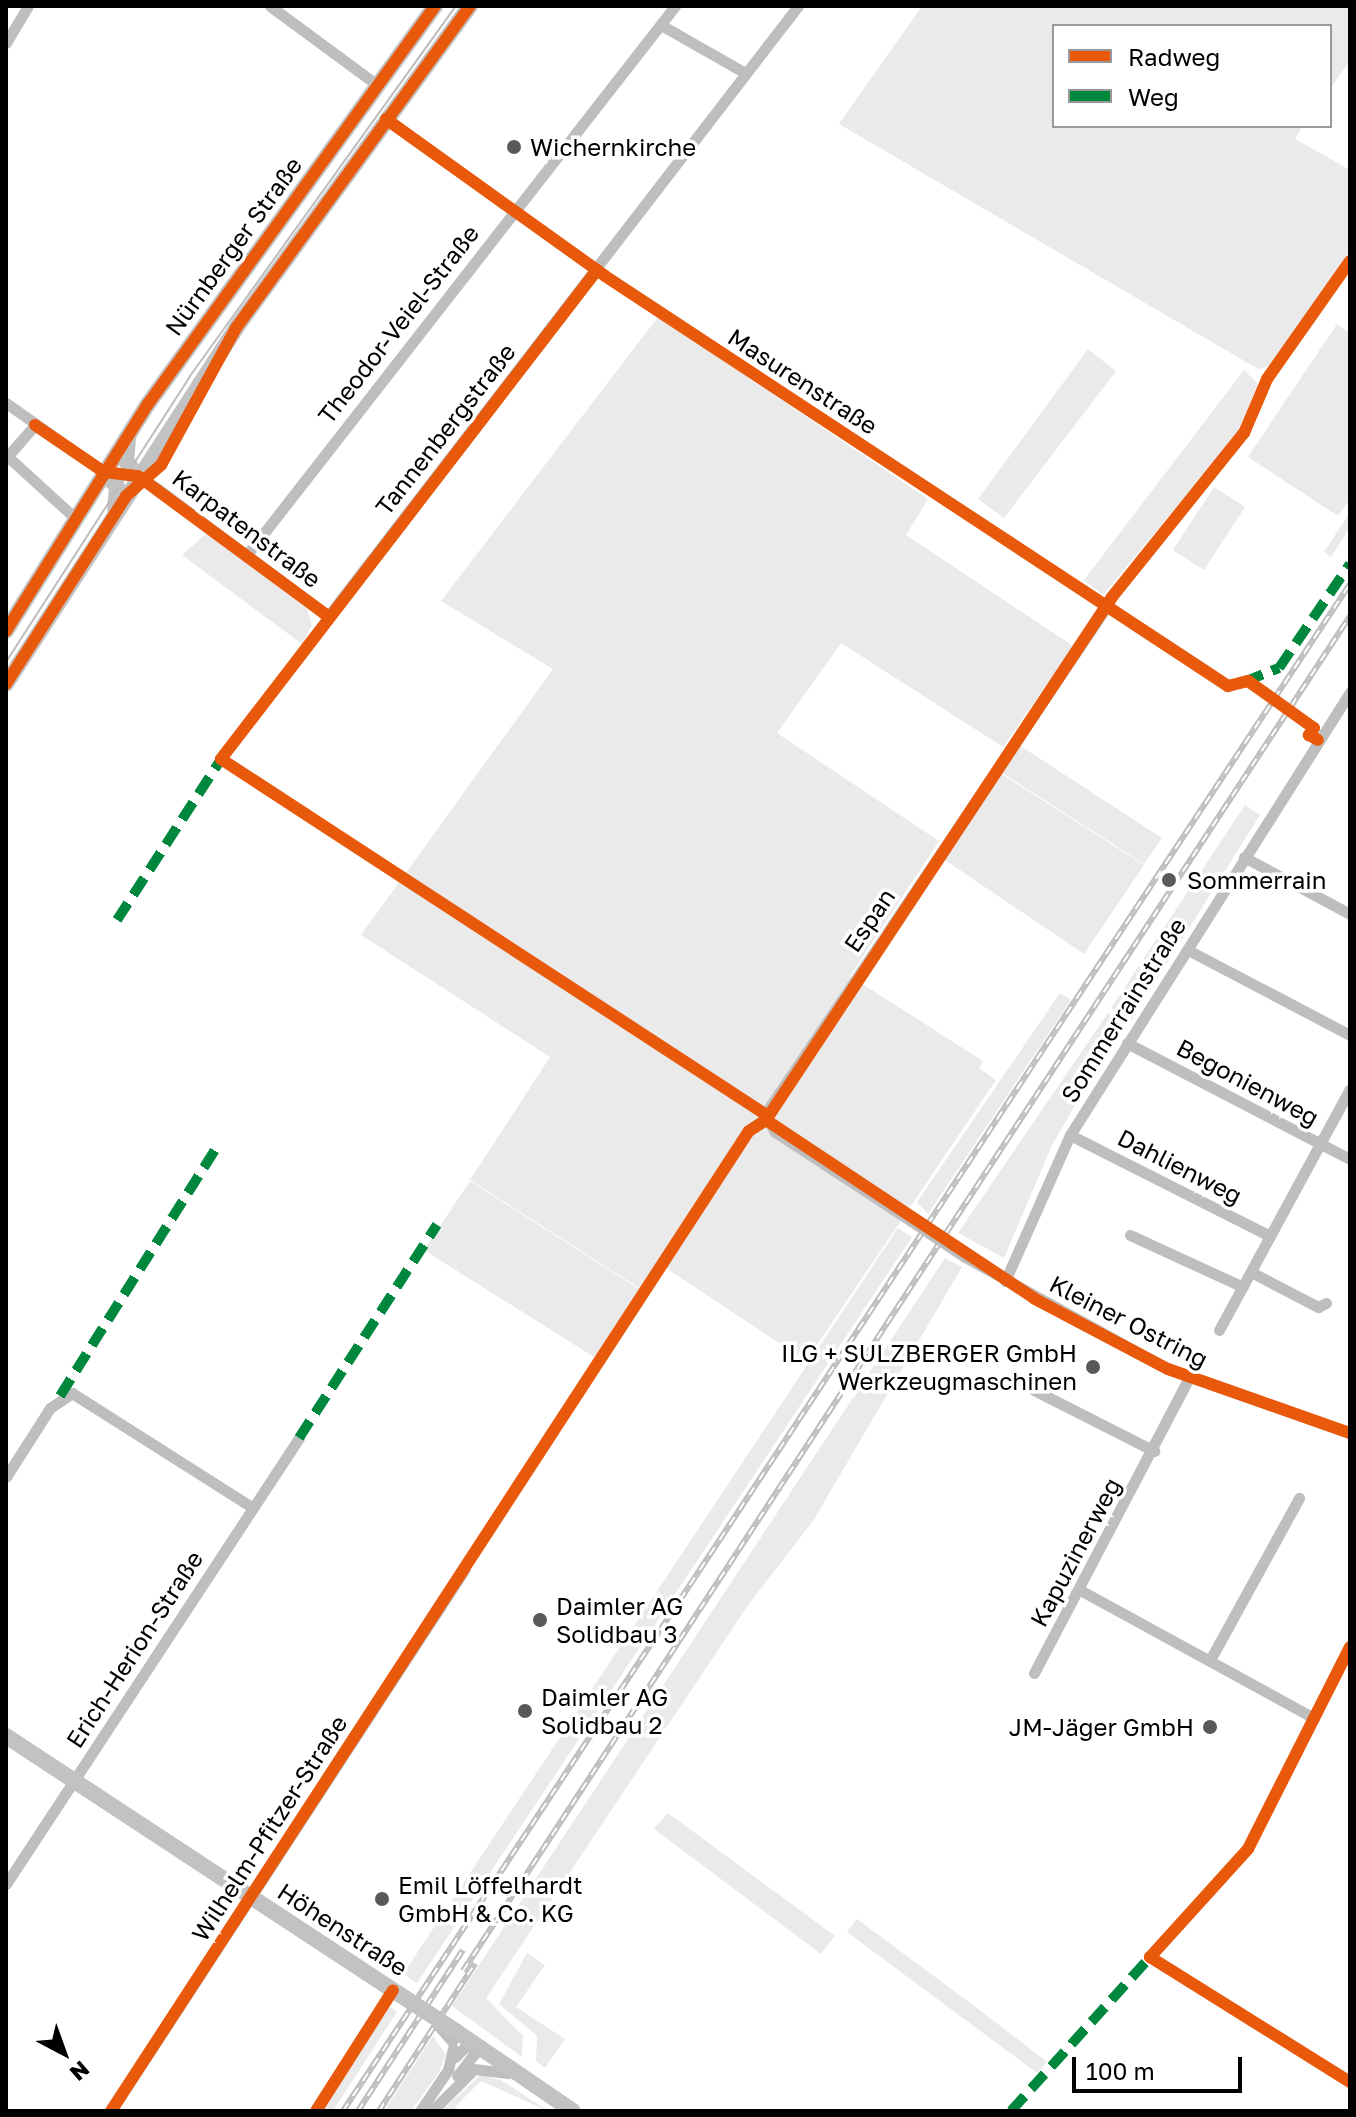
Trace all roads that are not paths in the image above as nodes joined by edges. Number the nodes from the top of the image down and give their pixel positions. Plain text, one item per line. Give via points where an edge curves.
1 (28, 6) edge
2 (270, 6) edge
3 (435, 6) edge
4 (470, 6) edge
5 (675, 6) edge
6 (798, 6) edge
7 (661, 25) junction
8 (6, 43) edge
9 (745, 73) junction
10 (377, 85) junction
11 (386, 119) junction
12 (513, 212) junction
13 (597, 270) junction
14 (6, 403) edge
15 (35, 425) junction
16 (129, 433) junction
17 (6, 456) edge
18 (104, 472) junction
19 (138, 476) junction
20 (113, 515) junction
21 (74, 517) junction
22 (246, 556) junction
23 (1107, 606) junction
24 (328, 616) joint
25 (6, 631) edge
26 (1203, 669) dead end
27 (6, 684) edge
28 (1350, 692) edge
29 (1244, 857) junction
30 (1350, 914) edge
31 (1188, 950) junction
32 (1350, 1035) edge
33 (1127, 1043) junction
34 (1350, 1089) edge
35 (1070, 1135) junction
36 (1320, 1145) junction
37 (1350, 1159) edge
38 (907, 1219) joint
39 (1130, 1235) dead end
40 (1270, 1236) junction
41 (1251, 1272) junction
42 (1005, 1281) junction
43 (1243, 1287) junction
44 (1326, 1303) dead end
45 (1219, 1330) dead end
46 (1189, 1378) junction
47 (1034, 1390) dead end
48 (1350, 1433) edge
49 (299, 1438) dead end
50 (1154, 1451) junction
51 (6, 1477) edge
52 (1299, 1498) dead end
53 (253, 1508) junction
54 (465, 1569) dead end
55 (1080, 1590) junction
56 (1210, 1660) junction
57 (1034, 1673) dead end
58 (1314, 1718) dead end
59 (6, 1736) edge
60 (75, 1780) junction
61 (6, 1884) edge
62 (250, 1898) junction
63 (460, 2038) junction
64 (455, 2057) junction
65 (543, 2090) junction
66 (111, 2111) edge
67 (420, 2111) edge
68 (430, 2111) edge
69 (573, 2111) edge

1 - 8 street
2 - 10 street
3 - 10 main road, Nürnberger Straße
4 - 11 main road, Nürnberger Straße
5 - 7 street, Theodor-Veiel-Straße
6 - 9 street, Tannenbergstraße
7 - 9 street
7 - 12 street, Theodor-Veiel-Straße
9 - 13 street, Tannenbergstraße
10 - 16 main road, Nürnberger Straße
11 - 12 street, Masurenstraße
11 - 19 main road, Nürnberger Straße
12 - 13 street, Masurenstraße
12 - 22 street, Theodor-Veiel-Straße
13 - 23 street, Masurenstraße
13 - 24 street, Tannenbergstraße
14 - 15 street
15 - 17 street
15 - 18 street
16 - 18 main road, Nürnberger Straße
16 - 19 main road via 126,461
17 - 21 street
18 - 19 street
18 - 20 main road via 117,487
18 - 21 main road, Nürnberger Straße
19 - 20 main road, Nürnberger Straße
19 - 22 street, Karpatenstraße
20 - 27 main road, Nürnberger Straße
21 - 25 main road, Nürnberger Straße
22 - 24 street, Karpatenstraße
23 - 26 street, Masurenstraße
23 - 38 street, Espan via 765,1114 775,1132
28 - 29 street, Sommerrainstraße
29 - 30 street
29 - 31 street, Sommerrainstraße
31 - 32 street
31 - 33 street, Sommerrainstraße
33 - 35 street, Sommerrainstraße
33 - 36 street, Begonienweg
34 - 36 street
35 - 40 street, Dahlienweg
35 - 42 street, Sommerrainstraße
36 - 37 street, Begonienweg
36 - 40 street
38 - 42 street, Kleiner Ostring, bridge
39 - 43 street
40 - 41 street
41 - 43 street
41 - 44 street via 1318,1307
42 - 46 street, Kleiner Ostring
43 - 45 street
46 - 48 street, Kleiner Ostring
46 - 50 street, Kapuzinerweg
47 - 50 street
49 - 53 street, Erich-Herion-Straße
50 - 55 street, Kapuzinerweg
51 - 53 street via 50,1408 72,1393
52 - 56 street
53 - 60 street, Erich-Herion-Straße
54 - 62 street, Wilhelm-Pfitzer-Straße
55 - 56 street
55 - 57 street, Kapuzinerweg
56 - 58 street
59 - 60 main road, Höhenstraße
60 - 61 street, Erich-Herion-Straße
60 - 62 main road, Höhenstraße
62 - 63 main road, Höhenstraße, bridge
62 - 66 street, Wilhelm-Pfitzer-Straße
63 - 64 street
63 - 64 street
63 - 65 main road, Höhenstraße
63 - 68 street via 471,2060
64 - 67 street
65 - 68 street via 484,2066
65 - 69 main road, Höhenstraße

